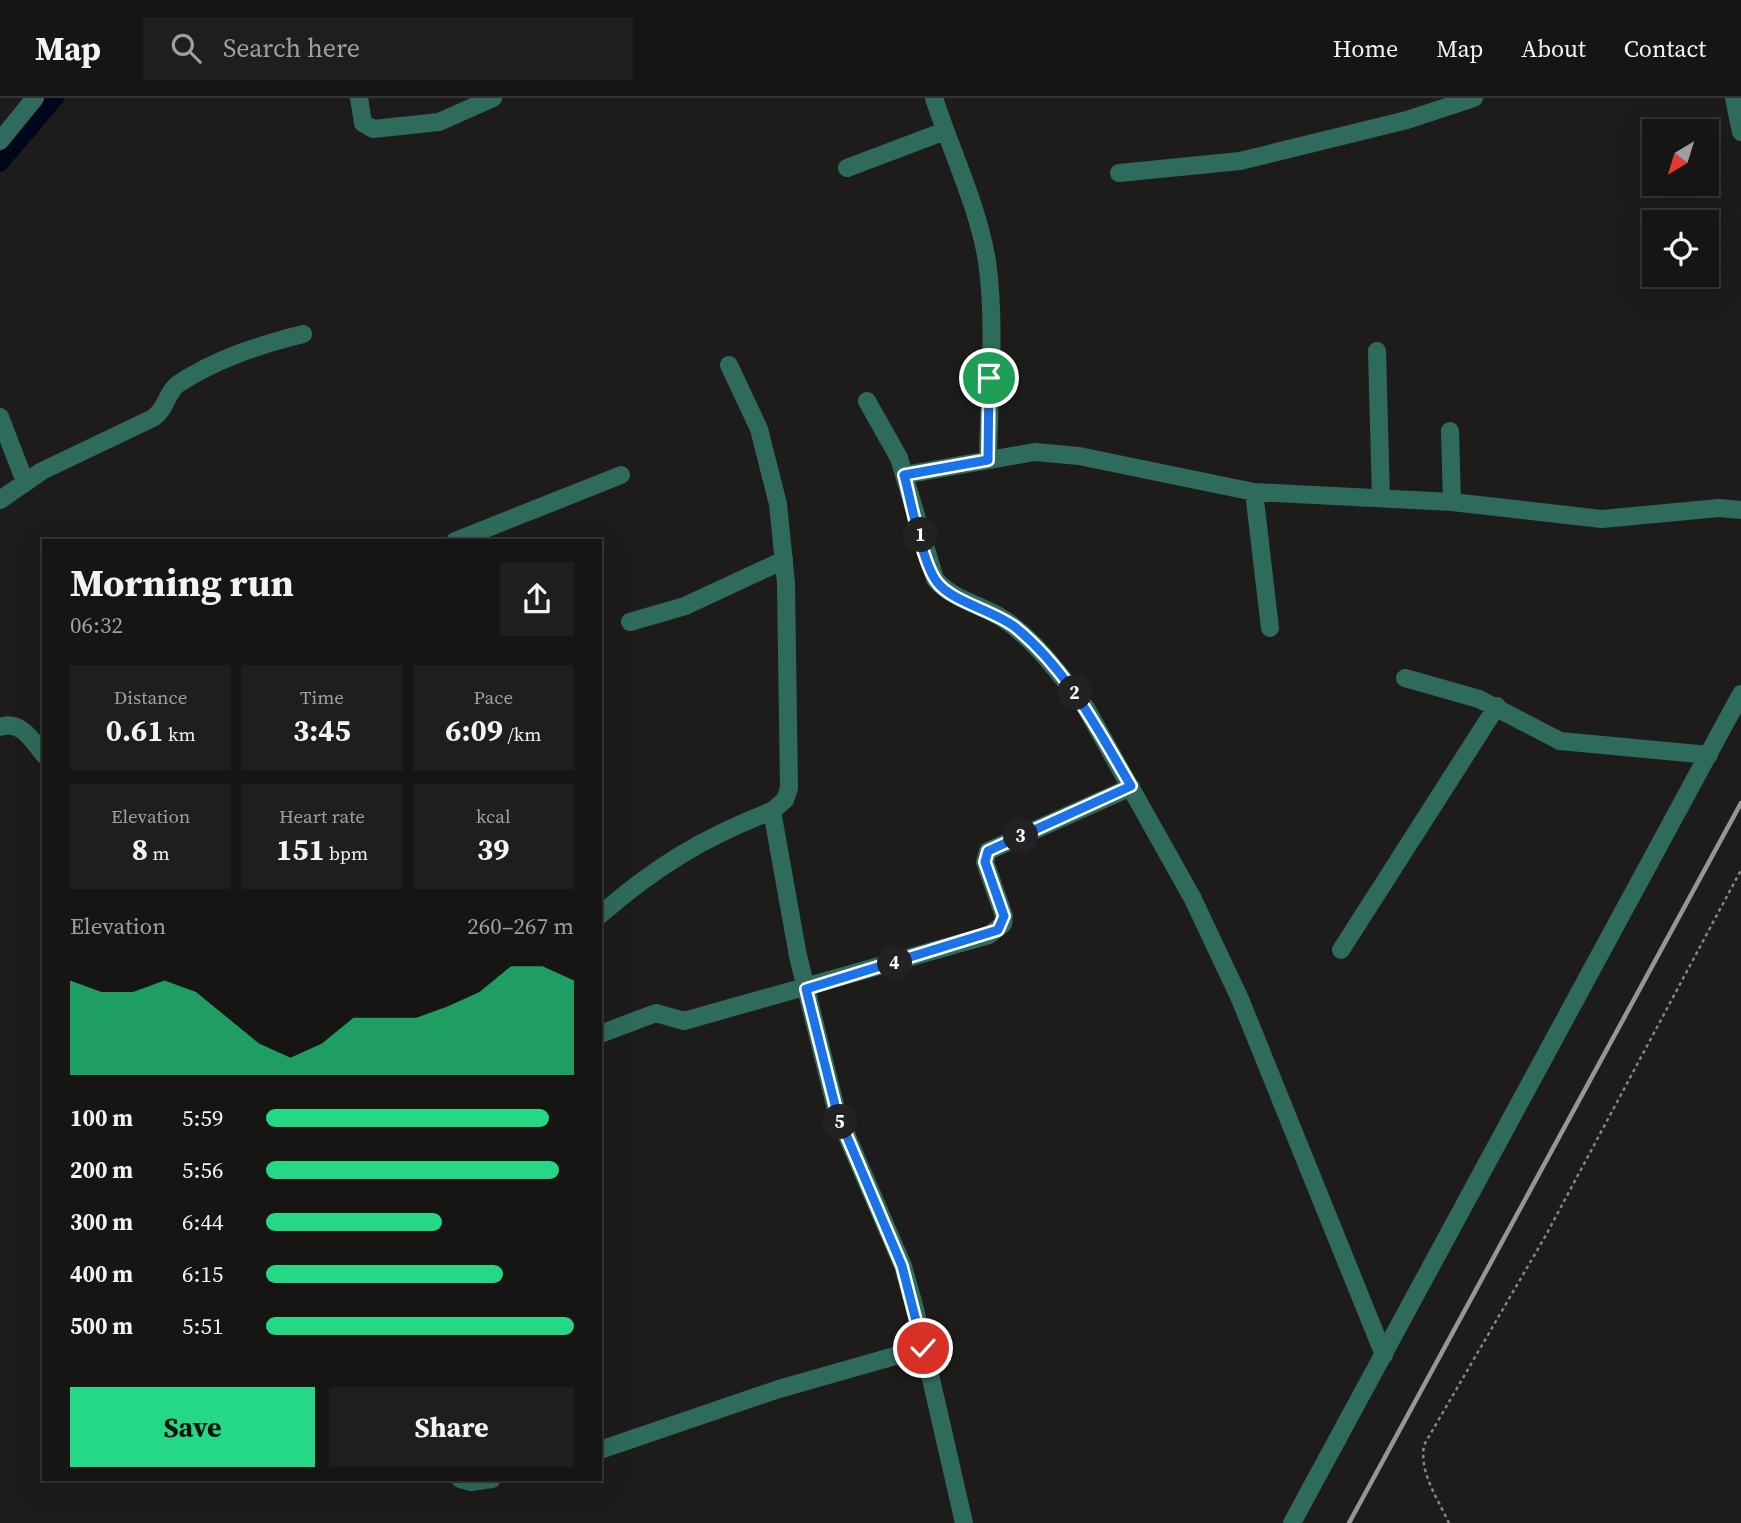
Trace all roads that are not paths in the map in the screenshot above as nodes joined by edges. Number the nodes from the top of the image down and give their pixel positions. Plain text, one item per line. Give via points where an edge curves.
1 (35, 98) edge
2 (359, 98) edge
3 (493, 98) edge
4 (934, 98) edge
5 (1474, 98) edge
6 (1734, 98) edge
7 (945, 131) junction
8 (1741, 132) edge
9 (0, 142) edge
10 (847, 168) dead end
11 (1119, 173) dead end
12 (303, 334) dead end
13 (1377, 351) dead end
14 (729, 365) dead end
15 (867, 401) dead end
16 (0, 417) edge
17 (1450, 431) dead end
18 (988, 460) junction
19 (621, 475) dead end
20 (904, 475) junction
21 (25, 482) junction
22 (1254, 492) junction
23 (1381, 498) junction
24 (0, 500) edge
25 (1452, 502) junction
26 (1741, 510) edge
27 (460, 539) edge
28 (784, 560) junction
29 (630, 622) dead end
30 (1270, 628) dead end
31 (1405, 678) dead end
32 (1741, 694) edge
33 (1497, 706) junction
34 (0, 727) edge
35 (40, 743) edge
36 (1709, 755) junction
37 (1131, 786) junction
38 (772, 811) junction
39 (602, 913) edge
40 (1341, 950) dead end
41 (806, 989) junction
42 (602, 1033) edge
43 (923, 1348) junction
44 (1384, 1355) junction
45 (602, 1449) edge
46 (964, 1523) edge
47 (1292, 1523) edge

1 - 9 street
2 - 3 street via 363,123 373,129 439,122
4 - 7 street
5 - 11 street via 1393,124 1240,161
6 - 8 street
7 - 10 street
7 - 18 street via 986,259 990,292
12 - 21 street via 214,365 176,386 153,418
13 - 23 street
14 - 28 street via 759,429 771,469
15 - 20 street via 894,446
16 - 21 street
17 - 25 street
18 - 20 street
18 - 22 street via 1052,453
19 - 27 street
20 - 37 street via 935,579 946,591 1003,618 1031,643 1086,708
21 - 24 street
22 - 23 street
22 - 30 street
23 - 25 street
25 - 26 street via 1602,519
28 - 29 street via 685,606
28 - 38 street via 789,788 785,800
31 - 33 street
32 - 36 street
33 - 36 street via 1560,741
33 - 40 street
34 - 35 street via 14,725
36 - 44 street
37 - 41 street via 988,851 985,862 1004,916 998,930
37 - 44 street via 1193,899 1256,1033
38 - 39 street via 714,835 665,863
38 - 41 street
41 - 42 street via 684,1021 649,1014
41 - 43 street via 840,1121 902,1266
43 - 45 street via 779,1389
43 - 46 street
44 - 47 street

